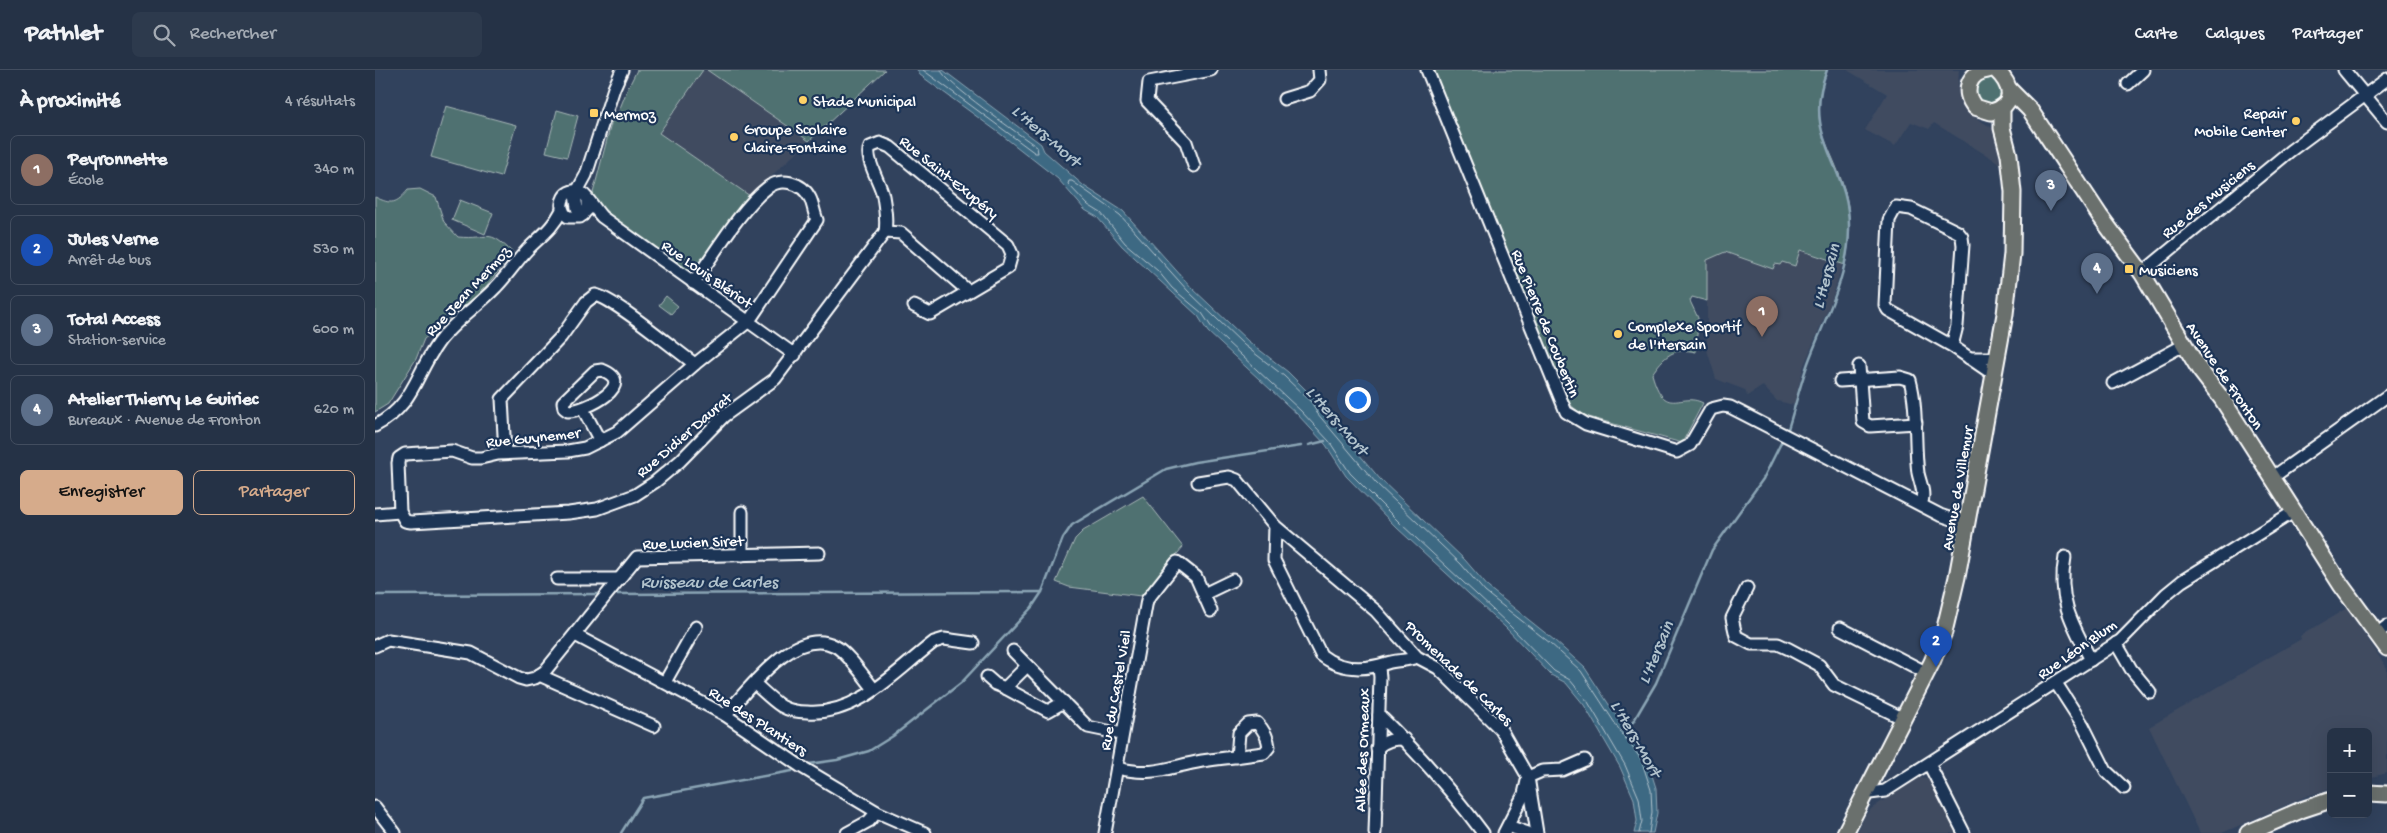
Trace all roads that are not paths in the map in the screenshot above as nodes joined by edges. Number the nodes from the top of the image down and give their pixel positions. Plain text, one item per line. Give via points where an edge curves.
1 (622, 70) edge
2 (1211, 70) edge
3 (1319, 70) edge
4 (1427, 70) edge
5 (2143, 70) edge
6 (2344, 70) edge
7 (1984, 71) edge
8 (2387, 79) edge
9 (2128, 84) dead end
10 (2364, 95) junction
11 (1284, 99) dead end
12 (2006, 101) junction
13 (1986, 112) junction
14 (2387, 122) edge
15 (2002, 128) junction
16 (1194, 166) dead end
17 (584, 196) junction
18 (562, 210) junction
19 (578, 217) junction
20 (602, 218) junction
21 (553, 227) junction
22 (885, 232) junction
23 (2142, 273) junction
24 (693, 283) junction
25 (968, 292) junction
26 (914, 306) dead end
27 (749, 321) junction
28 (2184, 345) junction
29 (1952, 346) junction
30 (795, 355) junction
31 (695, 364) junction
32 (1996, 365) junction
33 (1859, 366) dead end
34 (1860, 380) junction
35 (1840, 381) dead end
36 (2113, 383) dead end
37 (2387, 396) edge
38 (583, 409) dead end
39 (1916, 423) junction
40 (375, 426) edge
41 (600, 441) junction
42 (505, 453) junction
43 (1918, 471) junction
44 (2273, 477) junction
45 (1198, 482) dead end
46 (1904, 495) junction
47 (1921, 504) junction
48 (2295, 511) junction
49 (400, 512) junction
50 (742, 512) dead end
51 (377, 513) edge
52 (1967, 524) junction
53 (1275, 526) junction
54 (1293, 539) junction
55 (1275, 546) junction
56 (819, 553) dead end
57 (742, 555) junction
58 (2065, 557) dead end
59 (557, 579) dead end
60 (620, 579) junction
61 (1233, 580) dead end
62 (1747, 588) dead end
63 (1204, 594) junction
64 (1211, 611) dead end
65 (696, 627) dead end
66 (1840, 628) dead end
67 (2382, 630) edge
68 (575, 635) junction
69 (973, 643) dead end
70 (2116, 643) junction
71 (375, 646) edge
72 (2387, 648) edge
73 (1013, 651) dead end
74 (1417, 657) junction
75 (2091, 660) junction
76 (1027, 666) junction
77 (1379, 668) junction
78 (1927, 673) junction
79 (539, 675) junction
80 (987, 677) dead end
81 (665, 682) junction
82 (2057, 683) junction
83 (755, 684) junction
84 (1005, 688) junction
85 (874, 689) junction
86 (2150, 692) dead end
87 (1064, 702) junction
88 (725, 715) junction
89 (1379, 715) junction
90 (1904, 719) junction
91 (654, 726) dead end
92 (1122, 734) junction
93 (1404, 739) junction
94 (1377, 748) junction
95 (1237, 758) dead end
96 (1585, 760) dead end
97 (1929, 764) junction
98 (1117, 768) junction
99 (1528, 777) junction
100 (2124, 788) dead end
101 (1866, 792) junction
102 (2372, 793) edge
103 (2386, 794) edge
104 (2327, 801) edge
105 (375, 807) edge
106 (877, 812) junction
107 (1506, 829) edge
108 (395, 833) edge
109 (847, 833) edge
110 (925, 833) edge
111 (1105, 833) edge
112 (1375, 833) edge
113 (1483, 833) edge
114 (1527, 833) edge
115 (1537, 833) edge
116 (1845, 833) edge
117 (1964, 833) edge
118 (2248, 833) edge

1 - 17 street via 589,166
2 - 16 street via 1149,82 1147,100 1186,142
3 - 11 street via 1320,80 1310,91
4 - 46 street, Rue Pierre de Coubertin via 1566,412 1585,424 1677,452 1690,445 1708,412 1717,407 1731,407
5 - 9 street
6 - 10 street
7 - 12 main road via 2006,80
7 - 13 main road via 1969,84 1968,97 1975,107
8 - 10 street, Rue des Musiciens
10 - 14 street
10 - 23 street, Rue des Musiciens
12 - 13 main road
12 - 15 main road, Avenue de Villemur
12 - 23 main road, Avenue de Fronton via 2037,121
13 - 15 main road
15 - 32 main road, Avenue de Villemur via 2013,192 2013,242 2007,305
17 - 18 street via 569,192 563,198
17 - 19 street via 588,208
17 - 20 street, Rue Louis Blériot
18 - 19 street
18 - 21 street, Rue Jean Mermoz
19 - 20 street, Rue Louis Blériot
19 - 21 street, Rue Jean Mermoz
20 - 24 street, Rue Louis Blériot
21 - 40 street, Rue Jean Mermoz via 444,336 408,398 397,412
22 - 25 street via 901,233
22 - 25 street, Rue Saint-Exupéry via 887,221 883,194 868,156 870,148 880,143 890,147 1008,245 1012,254 1008,268
22 - 30 street, Rue Didier Daurat
23 - 28 main road, Avenue de Fronton
24 - 27 street, Rue Louis Blériot
24 - 27 street, Rue Guynemer via 749,206 767,188 788,181 798,185 810,197 817,220
25 - 26 street, Rue Saint-Exupéry via 930,314
27 - 30 street, Rue Louis Blériot
27 - 31 street, Rue Guynemer
28 - 36 street
28 - 44 main road, Avenue de Fronton
29 - 29 street via 1888,310 1885,304 1889,220 1896,208 1911,209 1962,236 1957,326
29 - 32 street via 1987,370
30 - 49 street, Rue Didier Daurat via 775,380 724,416 680,461 635,495 597,509 569,513 411,522 405,521
31 - 41 street, Rue Guynemer via 617,432
31 - 42 street via 603,296 595,295 503,399
32 - 52 main road, Avenue de Villemur
33 - 34 street
34 - 35 street
34 - 39 street via 1900,377 1911,380
34 - 39 street via 1863,422 1870,426
37 - 44 street
38 - 41 street
39 - 43 street
41 - 42 street, Rue Guynemer via 568,451
42 - 49 street, Rue Guynemer via 472,458 452,451 405,454 399,458
43 - 46 street
43 - 47 street via 1923,492
44 - 48 main road, Avenue de Fronton
45 - 53 street, Promenade de Carles via 1229,477 1237,480
46 - 47 street, Rue Pierre de Coubertin
47 - 52 street, Rue Pierre de Coubertin via 1940,515
48 - 67 main road, Avenue de Fronton via 2341,585
48 - 70 street, Rue Léon Blum via 2182,580
49 - 51 street
50 - 57 street
52 - 78 main road, Avenue de Villemur via 1950,610
53 - 54 street, Promenade de Carles
53 - 55 street
54 - 55 street
54 - 74 street, Promenade de Carles via 1376,611
55 - 77 street via 1274,560 1321,655 1343,667
56 - 57 street, Rue Lucien Siret
57 - 60 street, Rue Lucien Siret via 637,557
58 - 75 street via 2061,577 2070,620
59 - 60 street
60 - 68 street, Rue Lucien Siret
61 - 63 street
62 - 90 street via 1732,618 1736,636 1751,644 1778,644 1789,649 1819,665 1834,685
63 - 64 street
63 - 92 street, Rue du Castel Vieil via 1196,577 1177,562 1147,600
65 - 81 street
66 - 78 street
67 - 72 main road, Avenue de Fronton
68 - 79 street, Rue Lucien Siret
68 - 81 street, Rue des Plantiers
69 - 85 street via 944,639 934,642
70 - 75 street, Rue Léon Blum
70 - 86 street
71 - 79 street via 388,640 471,653 519,678 526,680
73 - 76 street
74 - 77 street via 1387,663
74 - 99 street, Promenade de Carles via 1438,668 1501,730
75 - 82 street, Rue Léon Blum
76 - 84 street
76 - 87 street
77 - 89 street, Allée des Ormeaux
78 - 90 main road, Avenue de Villemur
79 - 91 street
80 - 84 street
81 - 88 street, Rue des Plantiers
82 - 97 street, Rue Léon Blum
82 - 100 street via 2106,771
83 - 85 street via 782,706 822,714 841,709
83 - 85 street via 789,651 802,644 817,642 840,650
83 - 88 street
84 - 87 street via 1048,711
87 - 92 street via 1088,726
88 - 106 street, Rue des Plantiers via 800,766
89 - 93 street
89 - 94 street, Allée des Ormeaux
90 - 101 main road, Avenue de Villemur
92 - 98 street, Rue du Castel Vieil
93 - 94 street via 1392,739
93 - 113 street
94 - 112 street, Allée des Ormeaux
95 - 98 street via 1201,761 1154,772 1138,773
96 - 99 street via 1562,770
97 - 101 street, Rue Léon Blum via 1885,791
97 - 117 street
98 - 111 street, Rue du Castel Vieil
99 - 107 street via 1524,794
99 - 115 street
101 - 116 main road, Avenue de Villemur
102 - 103 main road
104 - 118 main road
105 - 108 street
106 - 109 street via 869,821
106 - 110 street, Rue des Plantiers
107 - 114 street

